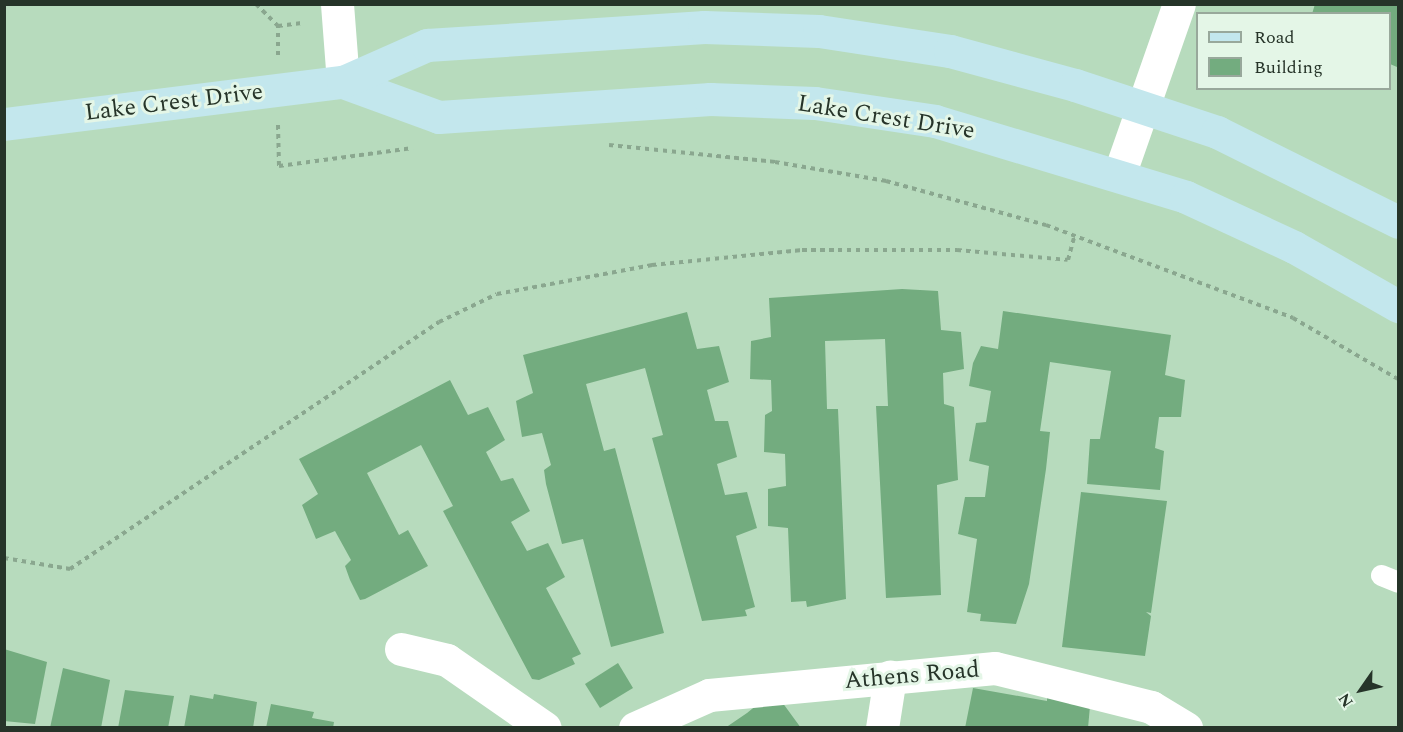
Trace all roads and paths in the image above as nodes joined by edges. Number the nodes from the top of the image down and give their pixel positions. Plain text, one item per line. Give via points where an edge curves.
1 (256, 4) edge
2 (1179, 4) edge
3 (337, 12) edge
4 (343, 82) junction
5 (278, 90) junction
6 (1145, 108) junction
7 (4, 124) edge
8 (601, 145) dead end
9 (417, 147) dead end
10 (1119, 175) junction
11 (1398, 222) edge
12 (1074, 237) junction
13 (1398, 306) edge
14 (1398, 379) edge
15 (4, 558) edge
16 (401, 649) dead end
17 (890, 678) junction
18 (1144, 717) edge
19 (545, 728) edge
20 (634, 728) edge
21 (882, 728) edge
22 (1186, 728) edge

1 - 3 path via 278,26
2 - 6 street
3 - 4 street
4 - 5 main road, Lake Crest Drive
4 - 6 main road, Lake Crest Drive via 427,45 704,27 819,31 950,51
4 - 10 main road, Lake Crest Drive via 439,117 711,99 815,103 935,121
5 - 7 main road, Lake Crest Drive
5 - 9 path via 279,166
6 - 10 street
6 - 11 main road, Lake Crest Drive via 1217,132
8 - 12 path via 764,161 886,181
10 - 13 main road, Lake Crest Drive via 1186,197 1294,247
12 - 14 path via 1293,318
12 - 15 path via 1068,260 1038,253 802,250 652,265 497,294 439,322 70,569
16 - 19 street via 447,660
17 - 18 street, Athens Road via 995,668
17 - 20 street, Athens Road via 709,695
17 - 21 street
18 - 22 street, Athens Road

